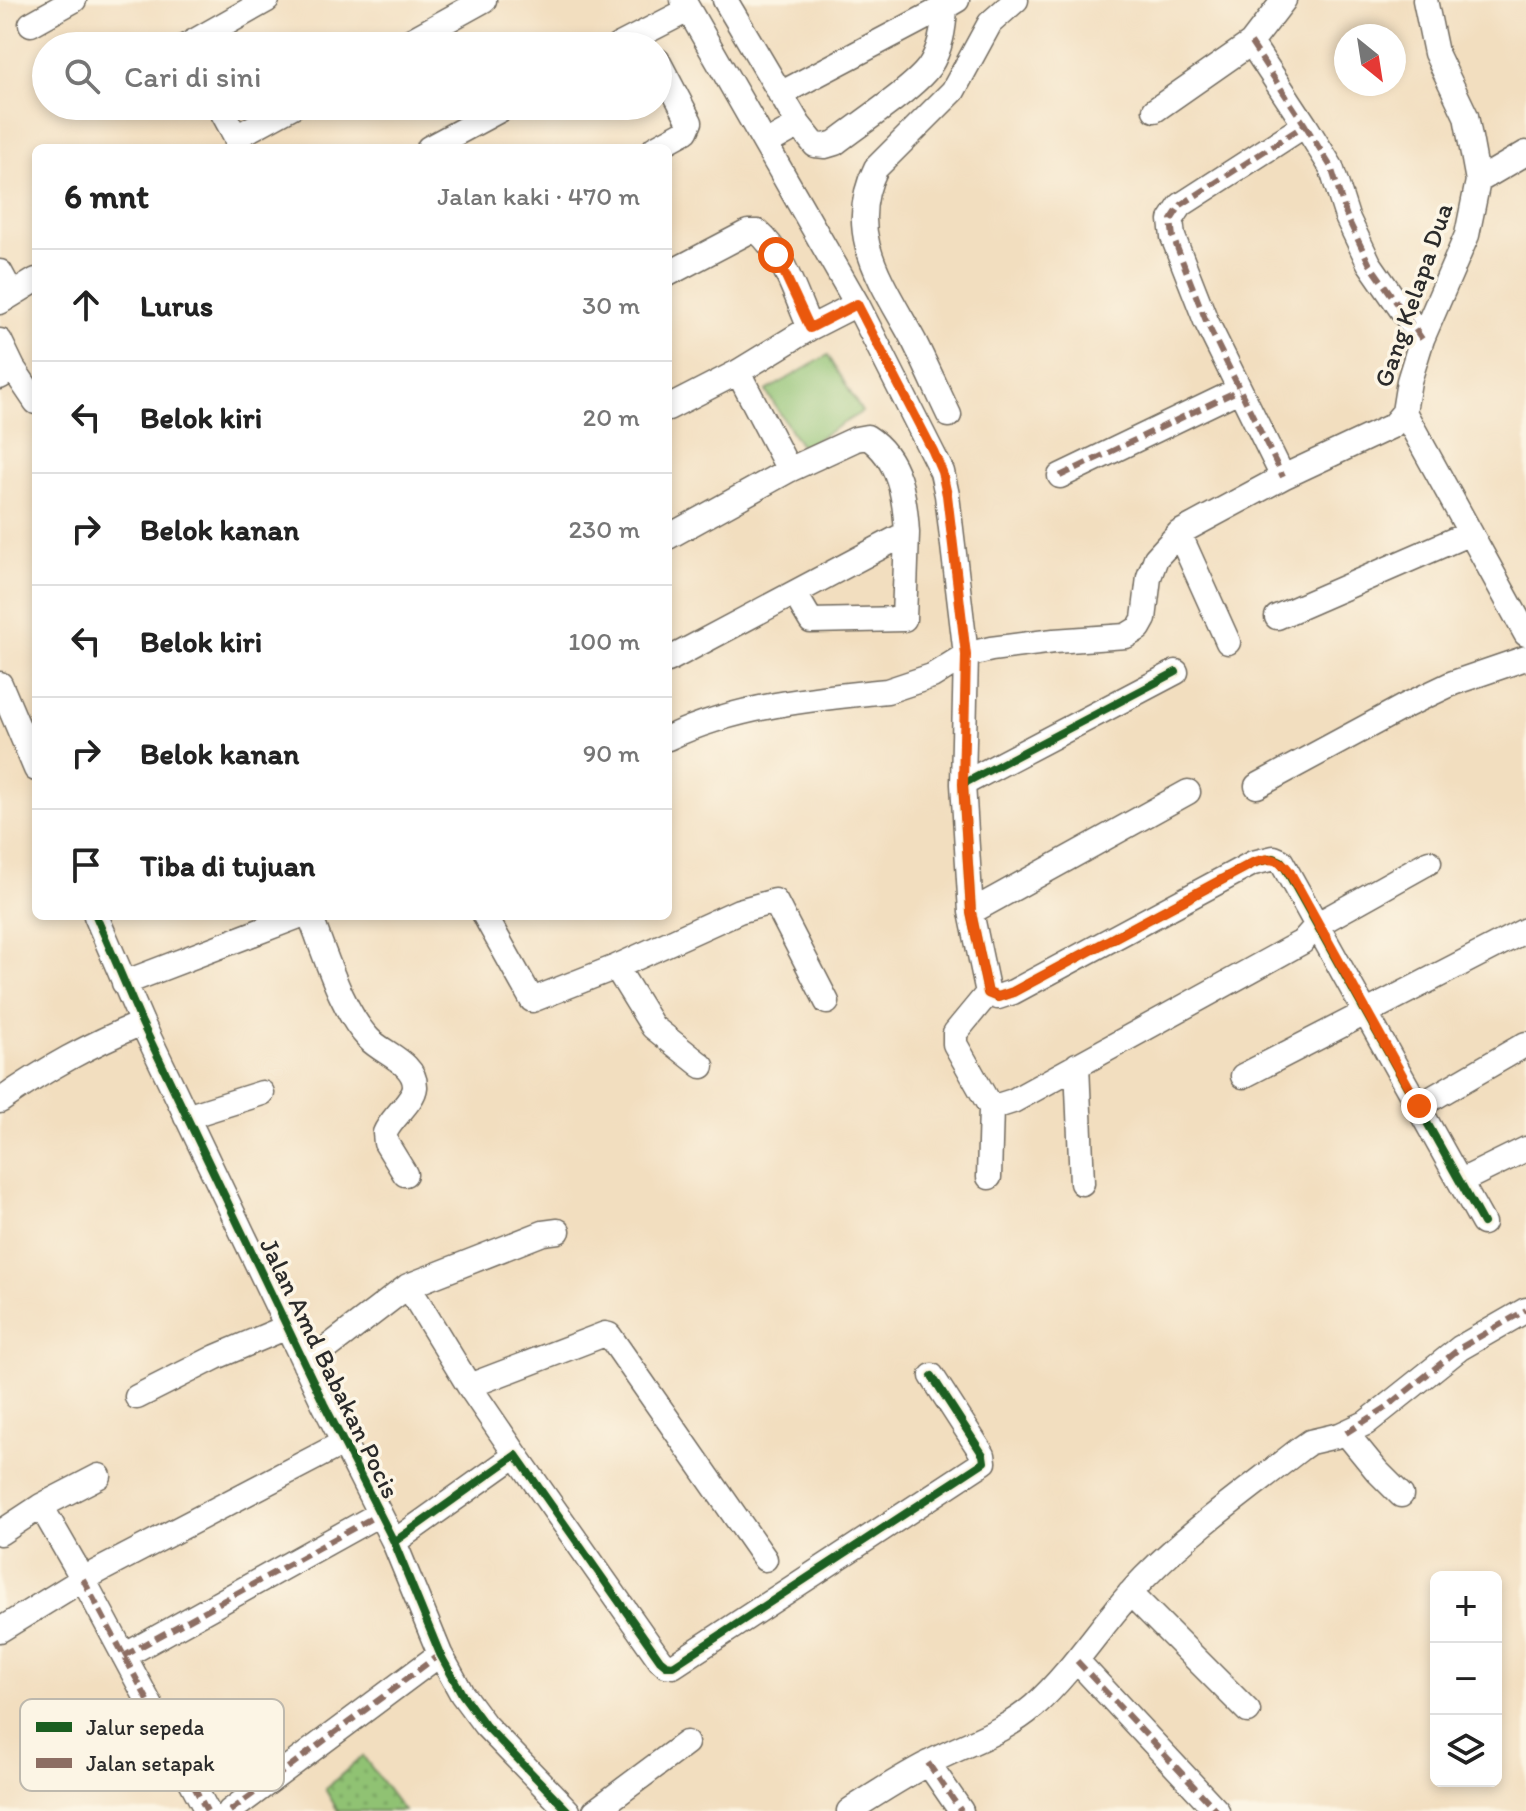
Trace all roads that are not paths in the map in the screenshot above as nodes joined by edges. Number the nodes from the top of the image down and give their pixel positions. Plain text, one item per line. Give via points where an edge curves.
1 (74, 0) edge
2 (267, 0) edge
3 (484, 0) edge
4 (725, 0) edge
5 (1016, 0) edge
6 (1284, 0) edge
7 (1425, 0) edge
8 (951, 4) edge
9 (686, 5) edge
10 (31, 24) dead end
11 (211, 32) edge
12 (426, 32) edge
13 (655, 32) edge
14 (1251, 43) junction
15 (672, 88) edge
16 (780, 94) junction
17 (1155, 110) dead end
18 (226, 120) edge
19 (272, 120) edge
20 (481, 120) edge
21 (799, 125) junction
22 (1305, 125) junction
23 (237, 143) edge
24 (767, 143) junction
25 (436, 144) edge
26 (662, 144) edge
27 (1526, 153) edge
28 (1478, 181) junction
29 (0, 272) edge
30 (672, 272) edge
31 (32, 282) edge
32 (6, 298) edge
33 (857, 304) junction
34 (810, 328) junction
35 (1422, 339) junction
36 (0, 341) edge
37 (7, 372) edge
38 (738, 372) junction
39 (1239, 390) junction
40 (32, 398) edge
41 (672, 406) edge
42 (1404, 412) junction
43 (949, 415) dead end
44 (789, 470) junction
45 (1060, 476) dead end
46 (1283, 477) junction
47 (907, 533) junction
48 (1179, 533) junction
49 (1470, 533) junction
50 (672, 535) edge
51 (795, 594) junction
52 (1277, 617) dead end
53 (1526, 634) edge
54 (1228, 642) dead end
55 (966, 655) junction
56 (672, 658) edge
57 (1526, 658) edge
58 (1176, 672) dead end
59 (0, 684) edge
60 (672, 736) edge
61 (32, 760) edge
62 (963, 784) junction
63 (1257, 786) dead end
64 (1188, 792) dead end
65 (1429, 862) dead end
66 (971, 912) junction
67 (98, 920) edge
68 (289, 920) edge
69 (312, 920) edge
70 (487, 920) edge
71 (1318, 924) junction
72 (1526, 930) edge
73 (616, 967) junction
74 (124, 983) junction
75 (988, 993) junction
76 (827, 1002) dead end
77 (1367, 1011) junction
78 (142, 1023) junction
79 (1526, 1044) edge
80 (1077, 1065) junction
81 (702, 1066) dead end
82 (1243, 1076) dead end
83 (262, 1093) dead end
84 (0, 1101) edge
85 (1419, 1106) junction
86 (991, 1108) junction
87 (186, 1117) junction
88 (1526, 1149) edge
89 (405, 1174) dead end
90 (989, 1177) dead end
91 (1461, 1181) junction
92 (1082, 1183) dead end
93 (1483, 1223) dead end
94 (558, 1231) dead end
95 (408, 1286) junction
96 (1526, 1310) edge
97 (287, 1327) junction
98 (305, 1365) junction
99 (932, 1376) dead end
100 (469, 1386) junction
101 (137, 1397) dead end
102 (1346, 1433) junction
103 (343, 1443) junction
104 (516, 1455) junction
105 (99, 1476) dead end
106 (1401, 1495) dead end
107 (41, 1506) junction
108 (379, 1514) junction
109 (0, 1533) edge
110 (394, 1542) junction
111 (765, 1559) dead end
112 (83, 1579) junction
113 (1130, 1593) junction
114 (0, 1630) edge
115 (440, 1654) junction
116 (124, 1656) junction
117 (1077, 1661) junction
118 (147, 1699) edge
119 (1248, 1711) dead end
120 (686, 1743) dead end
121 (928, 1763) junction
122 (284, 1771) edge
123 (196, 1791) edge
124 (257, 1791) edge
125 (562, 1809) edge
126 (207, 1811) edge
127 (230, 1811) edge
128 (595, 1811) edge
129 (849, 1811) edge
130 (961, 1811) edge
131 (1217, 1811) edge

1 - 10 street
2 - 11 street
3 - 12 street
4 - 16 street
5 - 43 street via 990,23 953,91 876,168 864,205 873,269
6 - 14 street
7 - 28 street, Gang Kelapa Dua via 1436,53 1466,116
8 - 16 street
8 - 21 street via 938,48 916,80 835,143 815,145
9 - 13 street
9 - 24 street
14 - 17 street
14 - 22 street
15 - 26 street via 690,122 686,131
16 - 21 street
18 - 23 street
19 - 23 street
20 - 25 street
21 - 24 street
22 - 35 street via 1331,167 1369,263
22 - 39 street via 1181,205 1171,220 1206,321
24 - 33 street
27 - 28 street
28 - 35 street, Gang Kelapa Dua via 1467,235
29 - 32 street
30 - 34 street via 748,232 758,232 776,255
31 - 32 street
33 - 34 street
33 - 55 street via 942,472
34 - 38 street
35 - 42 street, Gang Kelapa Dua
36 - 37 street
37 - 40 street
38 - 41 street
38 - 44 street
39 - 45 street
39 - 46 street
42 - 46 street via 1392,426
42 - 49 street, Gang Kelapa Dua
44 - 47 street via 867,437 902,483
44 - 50 street
46 - 48 street
47 - 51 street
47 - 51 street via 904,619 811,621
48 - 54 street
48 - 55 street via 1156,558 1144,619 1126,636
49 - 52 street
49 - 53 street, Gang Kelapa Dua
51 - 56 street
55 - 60 street via 911,685 740,712
55 - 62 street
57 - 63 street via 1453,683
58 - 62 street
59 - 61 street
62 - 66 street
64 - 66 street
65 - 71 street
66 - 75 street
67 - 74 street, Jalan Amd Babakan Pocis
68 - 74 street
69 - 89 street via 357,1025 399,1060 413,1080 412,1095 385,1133
70 - 73 street via 532,1000
71 - 75 street via 1281,861 1264,859 1013,992 998,997
71 - 77 street
71 - 80 street via 1302,942
72 - 77 street
73 - 76 street via 739,911 775,901
73 - 81 street via 653,1027
74 - 78 street, Jalan Amd Babakan Pocis
75 - 86 street via 955,1033 955,1044
77 - 82 street
77 - 85 street
78 - 84 street via 88,1045
78 - 87 street, Jalan Amd Babakan Pocis
79 - 85 street
80 - 86 street
80 - 92 street
83 - 87 street
85 - 91 street
86 - 90 street
87 - 97 street, Jalan Amd Babakan Pocis
88 - 91 street
91 - 93 street
94 - 95 street
95 - 98 street
95 - 100 street
96 - 102 street via 1460,1348
97 - 98 street, Jalan Amd Babakan Pocis
97 - 101 street
98 - 103 street, Jalan Amd Babakan Pocis
99 - 104 street via 984,1462 673,1666 660,1660
100 - 104 street
100 - 111 street via 609,1335
102 - 106 street
102 - 113 street via 1300,1449
103 - 108 street, Jalan Amd Babakan Pocis
103 - 112 street
104 - 110 street
105 - 107 street
107 - 109 street
107 - 112 street
108 - 110 street, Jalan Amd Babakan Pocis
108 - 116 street
110 - 115 street, Jalan Amd Babakan Pocis
112 - 114 street
112 - 116 street
113 - 117 street
113 - 119 street
115 - 122 street
115 - 125 street, Jalan Amd Babakan Pocis via 485,1725
116 - 118 street
117 - 121 street via 1005,1728
117 - 131 street
120 - 128 street
121 - 129 street
121 - 130 street
123 - 126 street
124 - 127 street

